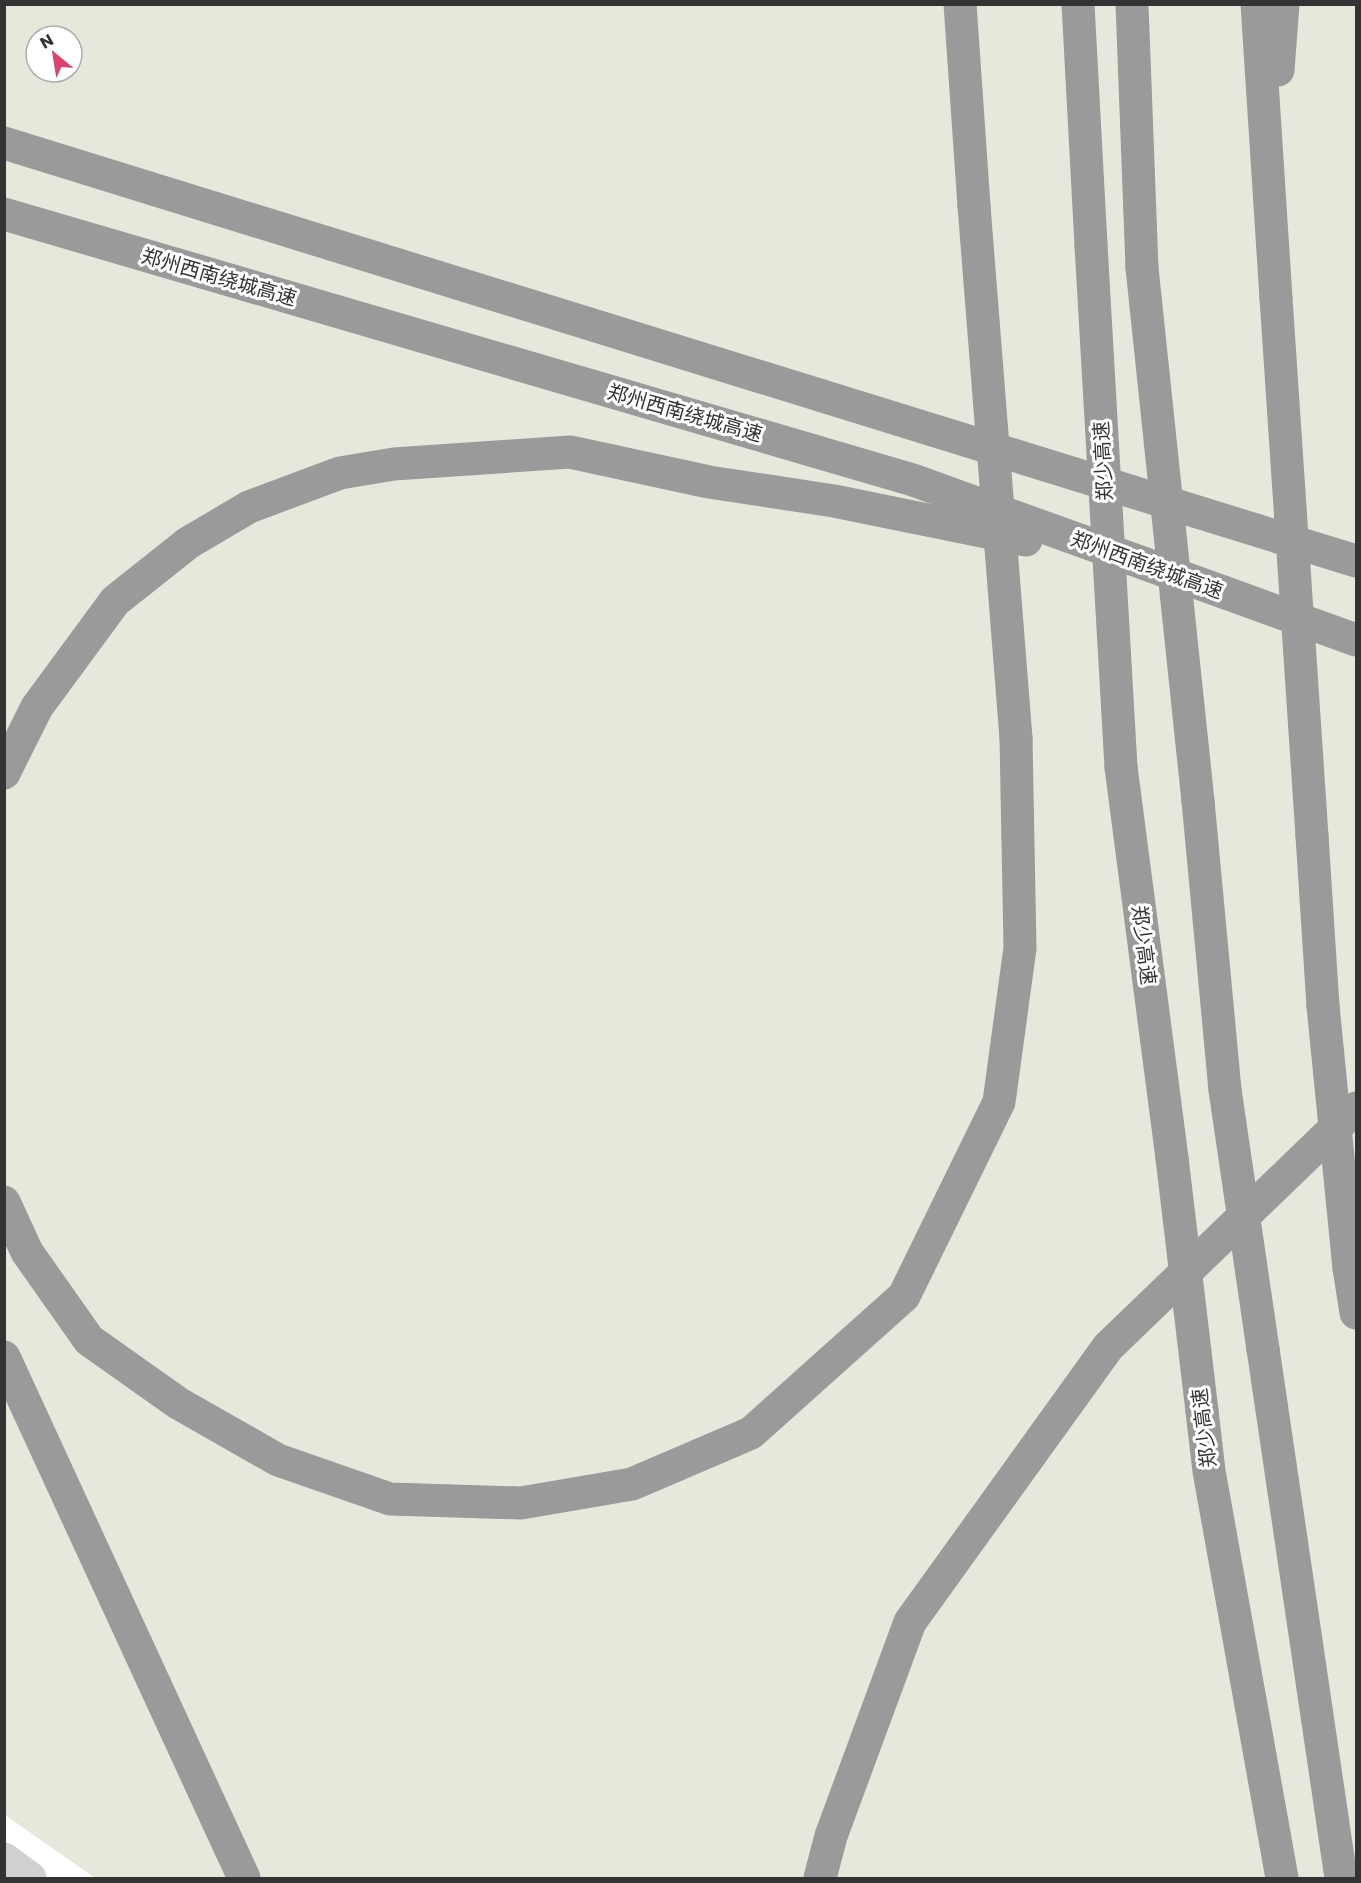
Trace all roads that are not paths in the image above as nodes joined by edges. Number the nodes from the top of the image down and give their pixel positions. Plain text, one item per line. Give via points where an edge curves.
1 (960, 4) edge
2 (1078, 4) edge
3 (1132, 4) edge
4 (1257, 4) edge
5 (1283, 4) edge
6 (4, 143) edge
7 (1269, 185) junction
8 (4, 214) edge
9 (1356, 561) edge
10 (1145, 564) junction
11 (1356, 640) edge
12 (4, 773) edge
13 (1356, 1108) edge
14 (4, 1202) edge
15 (1356, 1313) edge
16 (4, 1357) edge
17 (4, 1859) edge
18 (30, 1878) edge
19 (244, 1878) edge
20 (820, 1878) edge
21 (1282, 1878) edge
22 (1341, 1878) edge

1 - 14 highway, bridge via 1016,738 1020,948 999,1102 904,1296 751,1433 632,1484 521,1503 390,1499 278,1460 178,1403 89,1340 27,1252
2 - 21 highway, 郑少高速, bridge via 1121,767 1209,1472
3 - 22 highway, bridge via 1142,268 1226,1090
4 - 7 highway
5 - 7 highway
6 - 9 highway
7 - 15 highway, bridge via 1323,1006
8 - 10 highway, 郑州西南绕城高速 via 913,480
10 - 11 highway, 郑州西南绕城高速
10 - 12 highway via 570,452 394,464 340,473 249,507 188,543 115,601 37,707
13 - 20 highway via 1108,1347 910,1622 831,1836
16 - 19 highway
17 - 18 street

